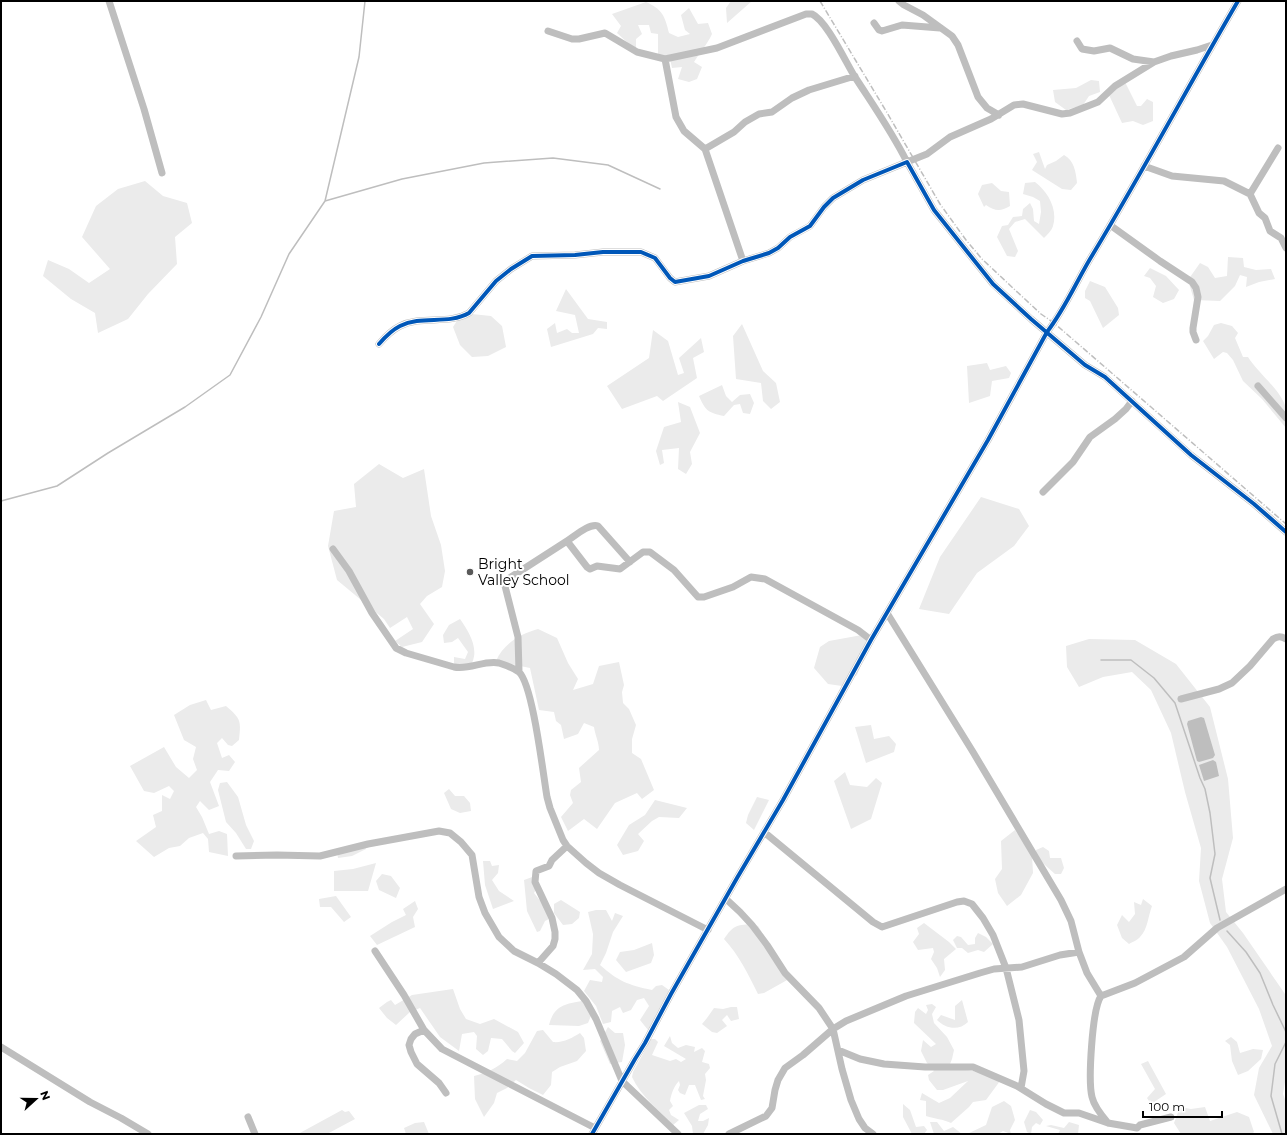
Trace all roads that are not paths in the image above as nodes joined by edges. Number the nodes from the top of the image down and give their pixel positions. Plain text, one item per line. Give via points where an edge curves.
1 (108, 1) edge
2 (898, 1) edge
3 (911, 1) edge
4 (1238, 1) edge
5 (913, 10) junction
6 (874, 23) dead end
7 (940, 28) junction
8 (548, 31) dead end
9 (1077, 41) dead end
10 (1212, 45) junction
11 (665, 60) junction
12 (1154, 62) junction
13 (855, 76) junction
14 (999, 115) junction
15 (1278, 148) dead end
16 (705, 149) junction
17 (907, 162) junction
18 (1144, 166) junction
19 (162, 173) dead end
20 (1250, 194) junction
21 (1110, 225) junction
22 (1286, 248) edge
23 (743, 261) junction
24 (1047, 332) junction
25 (1196, 340) dead end
26 (379, 344) dead end
27 (1258, 386) dead end
28 (1132, 401) junction
29 (1286, 418) edge
30 (1043, 492) dead end
31 (1286, 532) edge
32 (567, 541) junction
33 (333, 549) dead end
34 (630, 562) junction
35 (887, 613) junction
36 (1286, 639) edge
37 (871, 640) junction
38 (519, 672) junction
39 (1181, 699) dead end
40 (764, 832) junction
41 (567, 846) junction
42 (236, 856) dead end
43 (1286, 889) edge
44 (726, 899) junction
45 (708, 930) junction
46 (375, 951) dead end
47 (1078, 952) junction
48 (538, 963) junction
49 (1006, 968) junction
50 (1101, 996) junction
51 (834, 1028) junction
52 (424, 1030) junction
53 (1, 1046) edge
54 (838, 1050) junction
55 (622, 1081) junction
56 (1021, 1088) junction
57 (446, 1093) dead end
58 (248, 1117) dead end
59 (1171, 1117) dead end
60 (1108, 1123) junction
61 (594, 1131) edge
62 (1138, 1131) edge
63 (148, 1134) edge
64 (255, 1134) edge
65 (678, 1134) edge
66 (729, 1134) edge
67 (873, 1134) edge

1 - 19 street
2 - 5 street
3 - 5 street
4 - 10 street
5 - 7 street
6 - 7 street via 882,31 902,25
7 - 14 street via 955,40 978,97 987,108
8 - 11 street via 572,39 605,33 637,52
9 - 12 street via 1082,49 1096,51 1110,48 1133,59
10 - 12 street
10 - 18 street
11 - 13 street via 718,48 806,14 812,14 835,42
11 - 16 street via 678,121 684,131
12 - 14 street via 1115,86 1098,102 1070,113 1062,114 1020,104
13 - 16 street via 802,93 772,112 758,114
13 - 17 street
14 - 17 street via 957,134 928,154
15 - 20 street
16 - 23 street
17 - 23 street via 862,180 829,201 810,226 769,253
17 - 24 street via 934,210 973,260 993,284
18 - 20 street via 1172,176 1224,181
18 - 21 street
20 - 22 street via 1270,231 1281,238
21 - 24 street
21 - 25 street via 1195,285 1198,297 1193,332
23 - 26 street via 709,276 677,282 670,278 655,258 641,252 532,256 511,268 496,281 469,313 456,318 406,323 396,328
24 - 28 street
24 - 35 street via 988,440
27 - 29 street
28 - 30 street via 1115,419 1090,438 1073,462
28 - 31 street via 1191,456
32 - 34 street via 590,569 597,566 620,569
32 - 34 street via 596,525
32 - 38 street via 506,582 518,637
33 - 38 street via 396,648 454,667 468,668 494,663
34 - 37 street via 643,552 650,552 674,570 696,596 701,598 733,587 750,577 765,580
35 - 37 street
35 - 47 street via 1061,900 1071,921
36 - 39 street via 1277,636 1273,639 1242,674 1226,686
37 - 40 street
38 - 41 street via 532,703 550,808
40 - 44 street
40 - 49 street via 872,922 882,927 957,902 972,904 993,935
41 - 45 street via 608,879
41 - 48 street via 549,866 536,871 535,882 556,932 552,946
42 - 48 street via 320,856 416,835 439,831 450,833 472,855 479,897 494,930 514,951
43 - 50 street via 1217,928 1184,957 1135,983
44 - 45 street
44 - 51 street via 752,925 785,973
45 - 55 street
46 - 52 street
47 - 49 street via 1022,967
47 - 50 street
48 - 55 street via 577,990 586,1002 596,1019
49 - 51 street via 994,969 906,996
49 - 56 street via 1019,1020 1024,1071
50 - 60 street via 1098,1000 1092,1038 1092,1095
51 - 54 street
51 - 66 street via 785,1068 778,1080 772,1108 766,1116
52 - 57 street via 411,1039 411,1052 417,1064 439,1083
52 - 61 street via 442,1049
53 - 63 street via 90,1102
54 - 56 street via 860,1059 884,1064 974,1067
54 - 67 street via 858,1119
55 - 61 street
55 - 65 street
56 - 60 street via 1064,1113 1085,1114
58 - 64 street
59 - 62 street via 1140,1125
60 - 62 street

